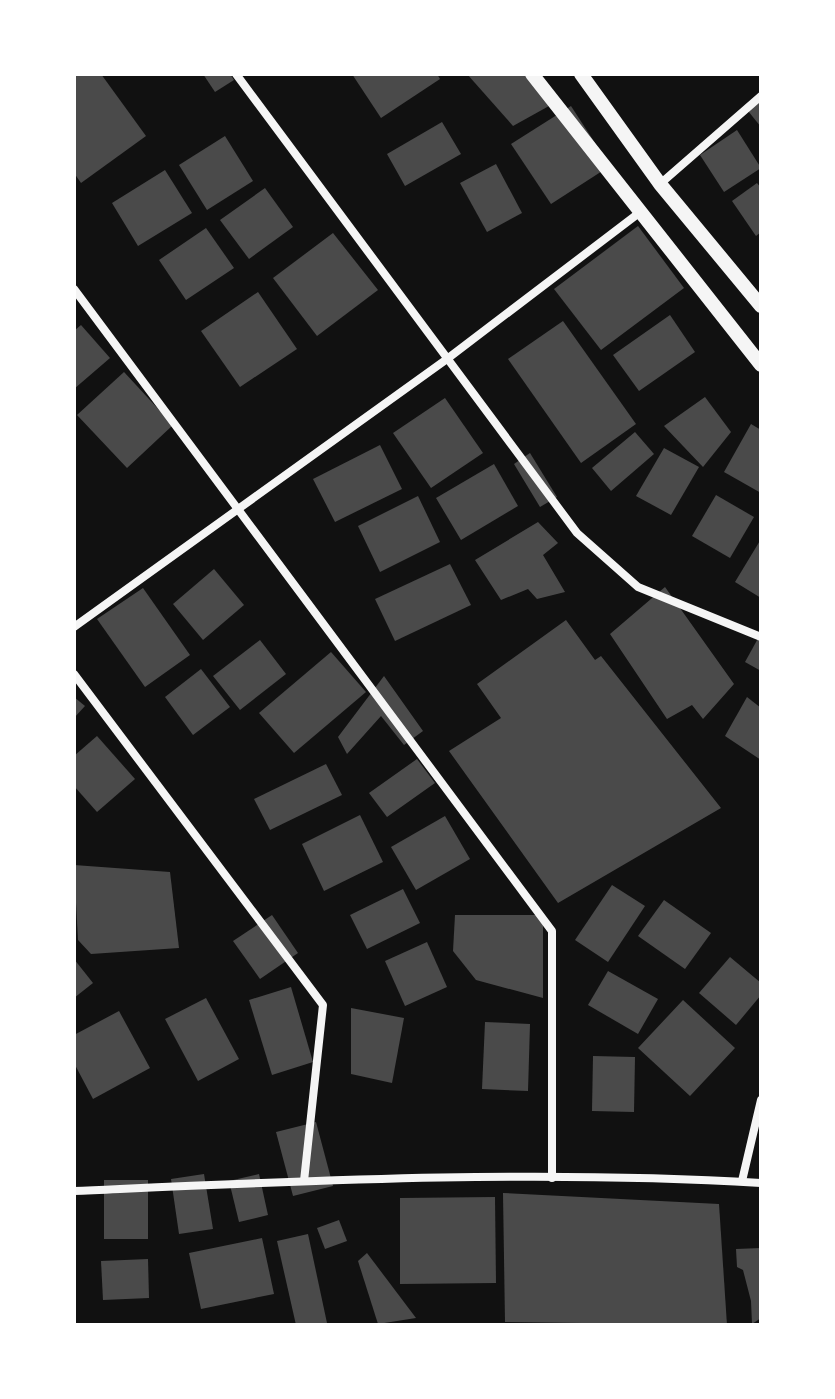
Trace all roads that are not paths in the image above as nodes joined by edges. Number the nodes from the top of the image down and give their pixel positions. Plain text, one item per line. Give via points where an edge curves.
1 (236, 74) edge
2 (532, 74) edge
3 (581, 74) edge
4 (761, 96) edge
5 (660, 184) junction
6 (639, 213) junction
7 (74, 289) edge
8 (761, 306) edge
9 (447, 359) junction
10 (761, 365) edge
11 (238, 510) junction
12 (74, 627) edge
13 (761, 637) edge
14 (74, 674) edge
15 (761, 1100) edge
16 (552, 1178) junction
17 (304, 1181) junction
18 (742, 1181) junction
19 (761, 1183) edge
20 (74, 1191) edge

1 - 9 street
2 - 6 street
3 - 5 street
4 - 5 street
5 - 8 street
6 - 9 street
6 - 10 street
7 - 11 street
9 - 11 street
9 - 13 street via 577,533 638,587
11 - 12 street
11 - 16 street via 552,931
14 - 17 street via 323,1005
15 - 18 street
16 - 17 street
16 - 18 street
17 - 20 street
18 - 19 street

